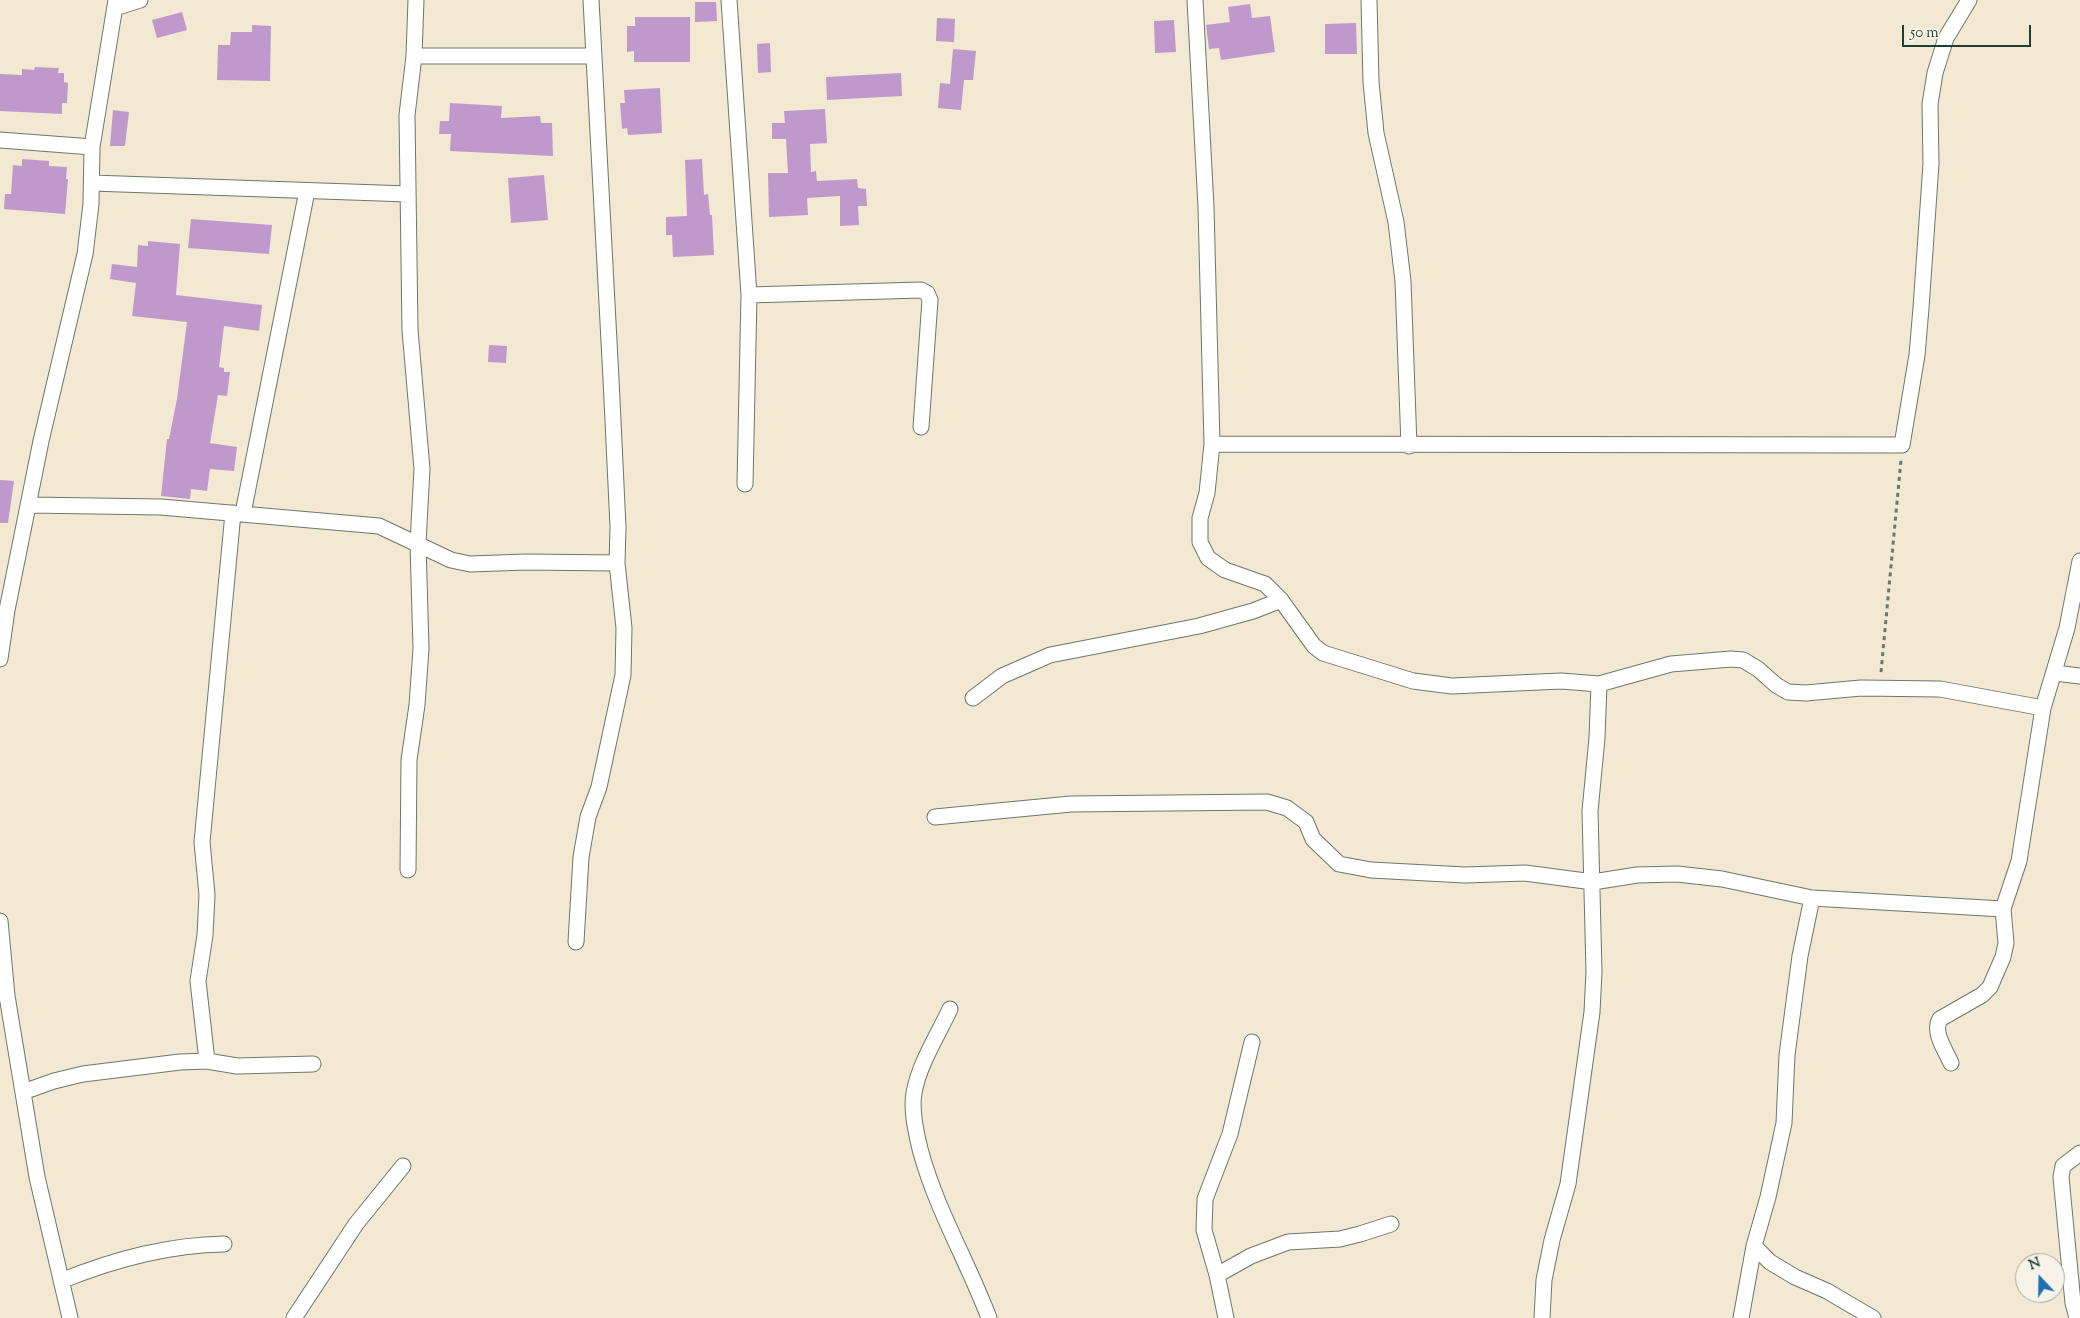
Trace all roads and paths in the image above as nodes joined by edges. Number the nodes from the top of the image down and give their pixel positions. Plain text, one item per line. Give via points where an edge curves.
1 (140, 0) edge
2 (416, 0) edge
3 (591, 0) edge
4 (728, 0) edge
5 (1194, 0) edge
6 (1369, 0) edge
7 (1969, 0) edge
8 (116, 4) edge
9 (414, 56) junction
10 (594, 56) junction
11 (0, 140) edge
12 (92, 147) junction
13 (92, 183) junction
14 (307, 191) junction
15 (408, 194) junction
16 (749, 295) junction
17 (921, 427) dead end
18 (1212, 444) junction
19 (1902, 444) junction
20 (1409, 446) junction
21 (745, 484) dead end
22 (28, 505) junction
23 (238, 513) junction
24 (418, 543) junction
25 (2080, 560) edge
26 (617, 563) junction
27 (1282, 600) junction
28 (2074, 628) edge
29 (0, 659) edge
30 (2055, 673) junction
31 (2080, 676) edge
32 (1599, 684) junction
33 (1880, 688) junction
34 (973, 698) dead end
35 (2044, 708) junction
36 (935, 818) dead end
37 (408, 870) dead end
38 (1593, 882) junction
39 (1812, 898) junction
40 (2003, 909) junction
41 (0, 921) edge
42 (576, 942) dead end
43 (950, 1009) dead end
44 (1252, 1042) dead end
45 (206, 1060) junction
46 (313, 1064) dead end
47 (1951, 1064) dead end
48 (23, 1092) junction
49 (2080, 1153) edge
50 (403, 1166) dead end
51 (1391, 1224) dead end
52 (224, 1244) dead end
53 (1754, 1246) junction
54 (1217, 1275) junction
55 (61, 1281) junction
56 (70, 1318) edge
57 (294, 1318) edge
58 (989, 1318) edge
59 (1226, 1318) edge
60 (1542, 1318) edge
61 (1741, 1318) edge
62 (1873, 1318) edge
63 (2077, 1318) edge

1 - 8 street
2 - 9 street
3 - 10 street
4 - 16 street
5 - 18 street via 1206,207
6 - 20 street via 1376,133 1396,222 1404,281
7 - 19 street via 1946,38 1930,104 1930,164 1921,308
8 - 12 street
9 - 10 street
9 - 15 street via 407,115
10 - 26 street via 618,527
11 - 12 street
12 - 13 street
13 - 14 street
13 - 22 street via 85,254
14 - 15 street
14 - 23 street
15 - 24 street via 410,330 422,469
16 - 17 street via 921,290 927,293 930,300
16 - 21 street
18 - 20 street
18 - 27 street via 1207,493 1200,518 1200,542 1208,558 1225,570 1265,584
19 - 20 street
19 - 33 path
22 - 23 street via 161,507
22 - 29 street
23 - 24 street via 379,526
23 - 45 street via 202,842 207,895 198,981
24 - 26 street via 451,560 470,564
24 - 37 street via 421,649 409,760
25 - 28 street
26 - 42 street via 624,628 623,675 599,787 588,817 581,857
27 - 32 street via 1314,646 1323,653 1413,681 1452,686 1561,681
27 - 34 street via 1199,626 1050,656 1002,676
28 - 30 street
30 - 31 street
30 - 35 street
32 - 33 street via 1672,664 1731,659 1743,660 1788,692
32 - 38 street via 1598,738 1590,810
33 - 35 street via 1940,689
35 - 40 street via 2019,862
36 - 38 street via 1071,804 1267,802 1287,808 1306,822 1313,839 1339,864 1371,870 1456,875 1525,873
38 - 39 street via 1637,875 1677,874 1722,879
38 - 60 street via 1592,1012 1568,1184 1544,1280
39 - 40 street
39 - 53 street via 1786,1056 1784,1123
40 - 47 street via 2006,943 1990,987 1937,1024
41 - 48 street via 7,996
43 - 58 street via 914,1093 915,1128 928,1178
44 - 54 street via 1230,1134 1205,1198 1204,1230
45 - 46 street via 236,1066
45 - 48 street via 83,1074
48 - 55 street via 37,1177
49 - 63 street via 2063,1166 2061,1177
50 - 57 street via 356,1224
51 - 54 street via 1340,1238 1288,1242 1251,1256
52 - 55 street via 199,1244 122,1260
53 - 61 street
53 - 62 street via 1770,1262
54 - 59 street
55 - 56 street

